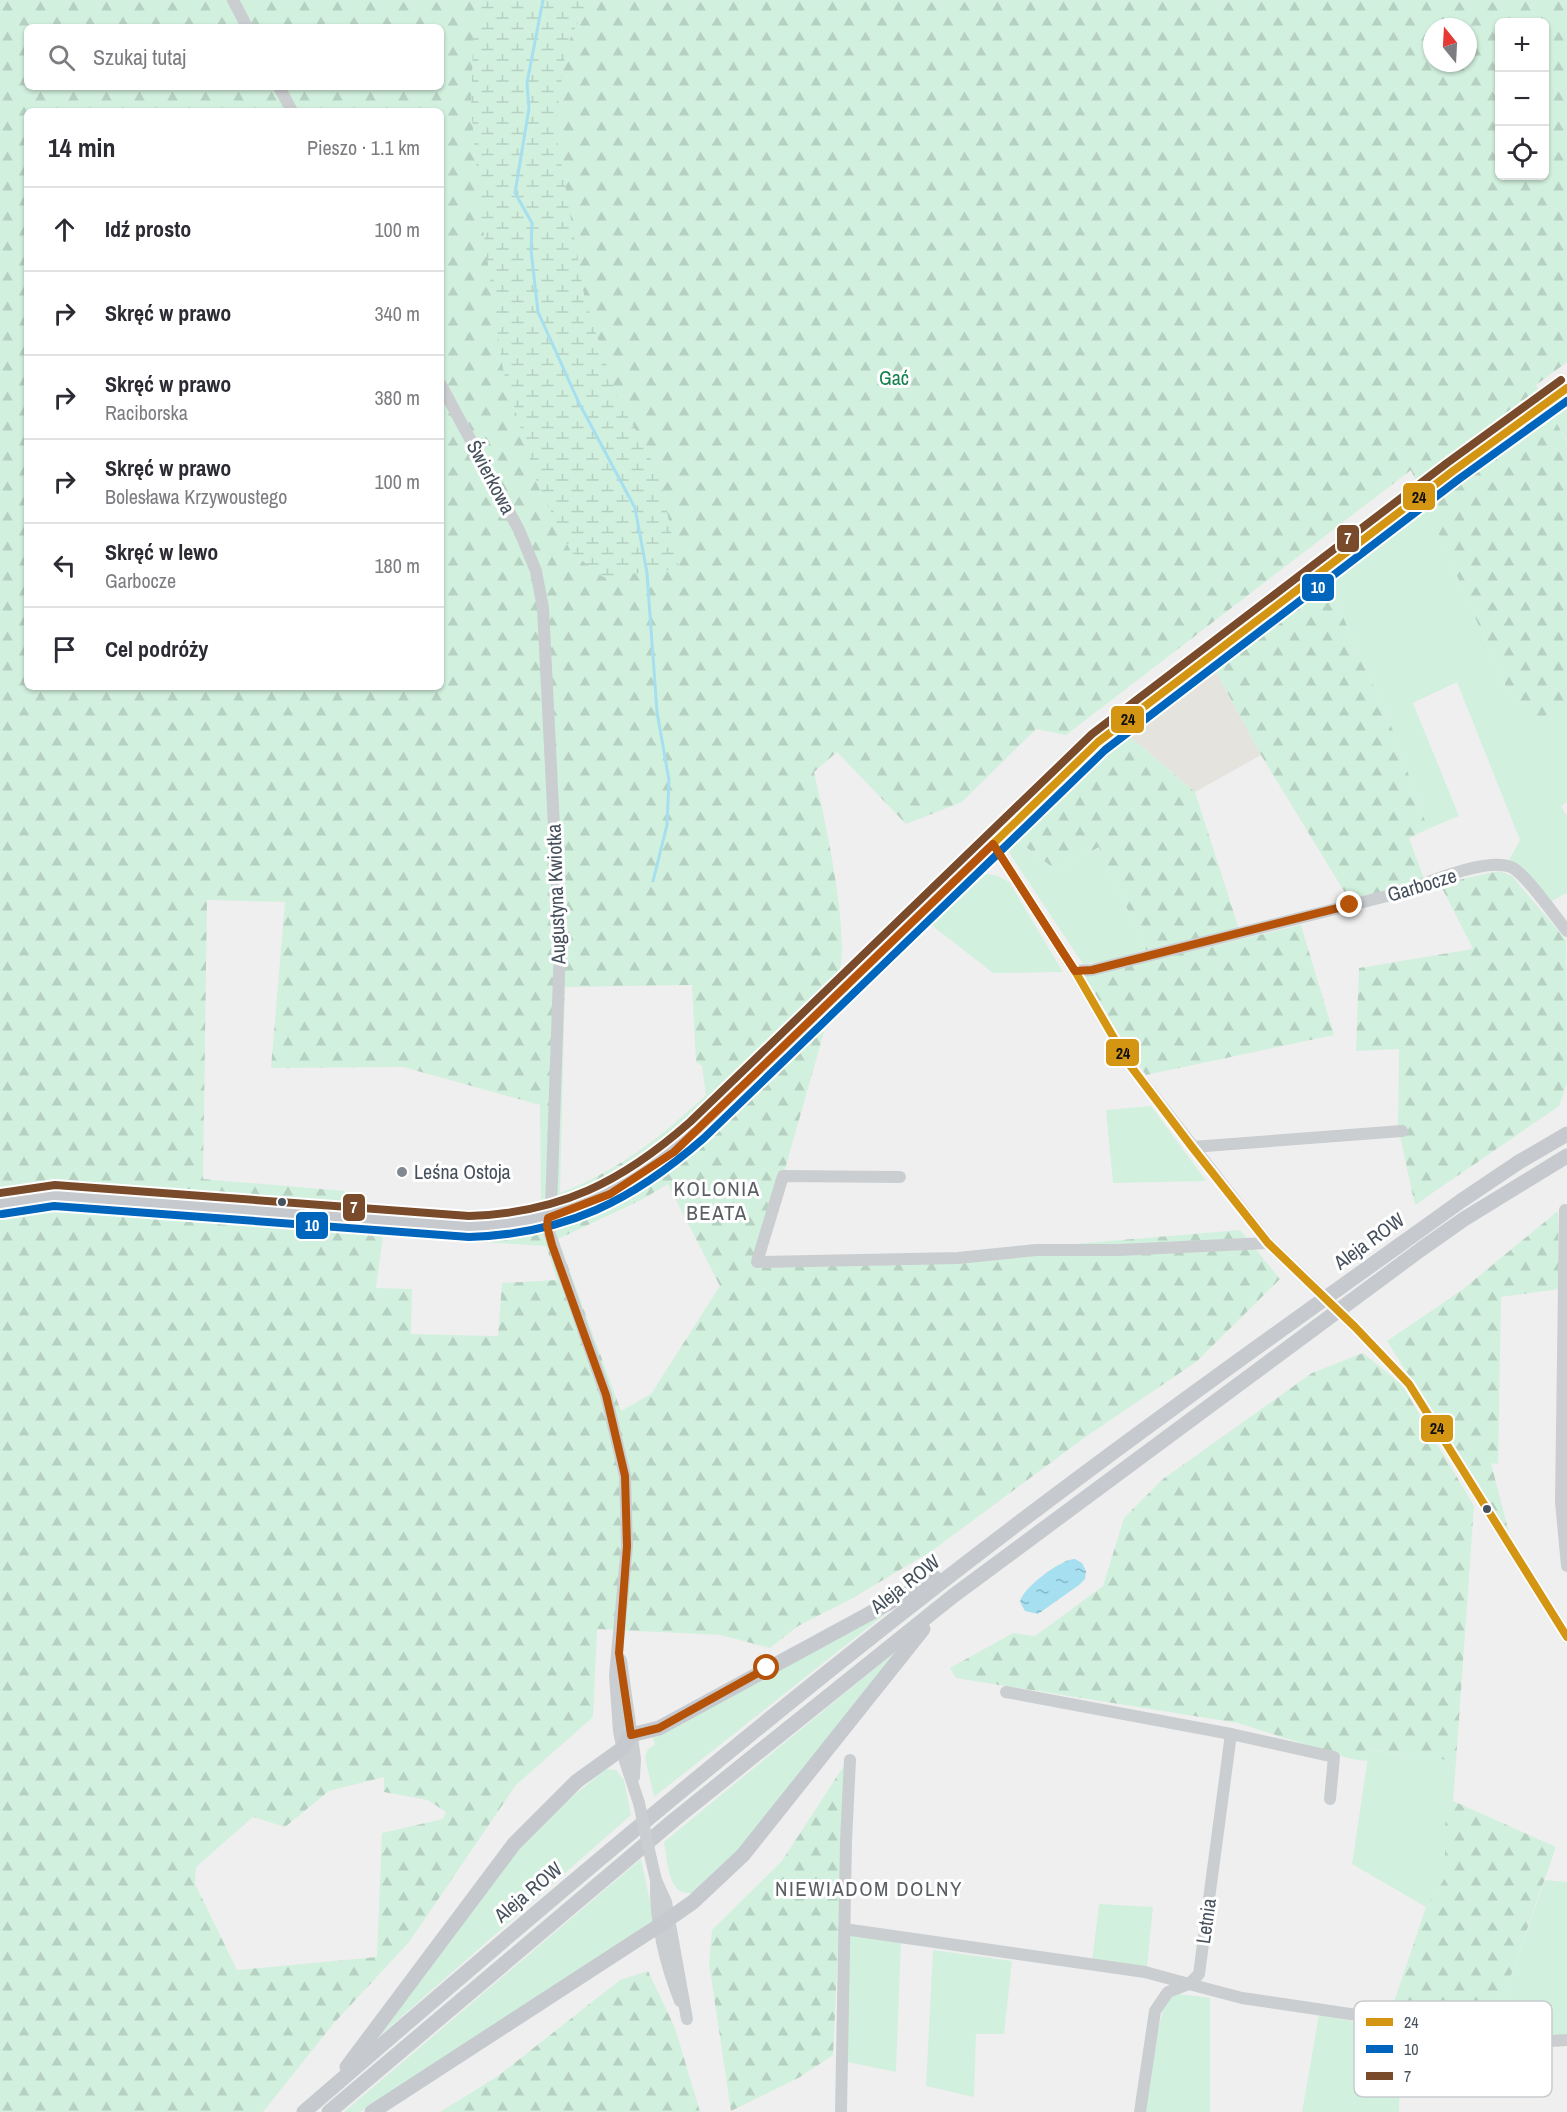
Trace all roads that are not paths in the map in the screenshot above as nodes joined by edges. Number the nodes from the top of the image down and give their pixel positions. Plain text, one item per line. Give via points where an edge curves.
1 (233, 0) edge
2 (245, 24) edge
3 (281, 90) edge
4 (290, 108) edge
5 (1567, 388) edge
6 (444, 391) edge
7 (536, 571) joint
8 (993, 844) junction
9 (1567, 931) edge
10 (1075, 971) junction
11 (1402, 1131) dead end
12 (1567, 1134) edge
13 (1192, 1147) junction
14 (1567, 1156) edge
15 (900, 1177) dead end
16 (0, 1204) edge
17 (1565, 1210) dead end
18 (548, 1218) junction
19 (1268, 1243) junction
20 (1566, 1311) edge
21 (968, 1562) junction
22 (1567, 1566) edge
23 (953, 1596) junction
24 (1567, 1637) edge
25 (1006, 1692) dead end
26 (1231, 1734) junction
27 (627, 1742) junction
28 (850, 1760) dead end
29 (1330, 1799) dead end
30 (665, 1921) junction
31 (844, 1929) junction
32 (1189, 1984) junction
33 (1354, 2015) edge
34 (1567, 2040) edge
35 (1552, 2041) edge
36 (331, 2088) junction
37 (303, 2112) edge
38 (329, 2112) edge
39 (372, 2112) edge
40 (841, 2112) edge
41 (1140, 2112) edge

1 - 2 street
3 - 4 street
5 - 8 main road via 1098,742
6 - 7 street, Świerkowa via 519,530
7 - 18 street, Augustyna Kwiotka via 543,608 560,946
8 - 10 street
8 - 18 main road via 674,1152 610,1194
9 - 10 street, Garbocze via 1515,869 1499,863 1399,893 1092,970
10 - 13 street via 1129,1064
11 - 13 street
12 - 21 main road, Aleja ROW via 1518,1162 1442,1215
13 - 19 street
14 - 23 main road, Aleja ROW via 1419,1250
15 - 19 street via 783,1176 757,1262 958,1258 1036,1250
16 - 18 main road via 54,1195 453,1226 500,1226
17 - 20 street
18 - 27 street, Augustyna Kwiotka via 552,1245 606,1395 625,1476 627,1546 619,1653
19 - 24 street, bridge via 1409,1384
20 - 22 street via 1561,1502
21 - 27 main road
21 - 36 main road, Aleja ROW via 736,1746
23 - 30 main road via 902,1654 743,1855 720,1879
23 - 38 main road, Aleja ROW via 674,1820
25 - 26 street
26 - 29 street via 1334,1757
26 - 32 street, Letnia via 1199,1974
27 - 30 street, Augustyna Kwiotka, bridge via 634,1759 634,1783 656,1880 655,1905
27 - 36 main road via 577,1781 514,1844
28 - 31 street
30 - 30 street via 674,1984 687,2019
30 - 39 main road
31 - 32 street via 1145,1972
31 - 40 street
32 - 33 street via 1242,1998
32 - 41 street via 1168,1992 1155,2011
34 - 35 street
36 - 37 main road, Aleja ROW

